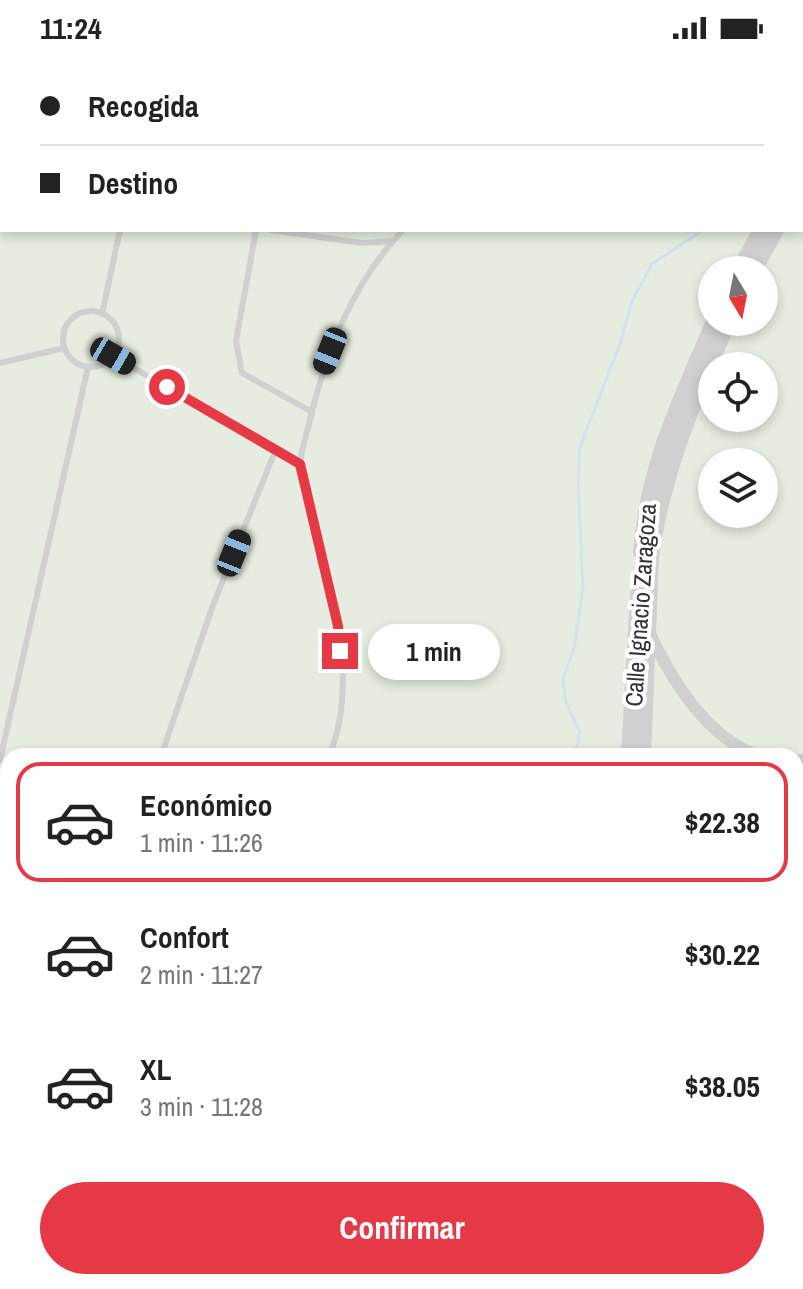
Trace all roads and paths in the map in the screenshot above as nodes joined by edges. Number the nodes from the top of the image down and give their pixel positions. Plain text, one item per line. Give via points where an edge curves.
1 (120, 232) edge
2 (256, 232) edge
3 (284, 232) edge
4 (401, 232) edge
5 (760, 232) edge
6 (775, 232) edge
7 (392, 241) junction
8 (747, 256) edge
9 (762, 256) edge
10 (102, 314) junction
11 (708, 336) edge
12 (722, 336) edge
13 (64, 348) junction
14 (113, 356) junction
15 (0, 363) edge
16 (88, 367) junction
17 (312, 412) junction
18 (276, 449) junction
19 (300, 464) junction
20 (647, 628) junction
21 (3, 748) edge
22 (164, 748) edge
23 (332, 748) edge
24 (629, 748) edge
25 (643, 748) edge
26 (746, 748) edge

1 - 10 lane
2 - 17 lane via 237,359 242,373
3 - 7 lane via 362,243
4 - 7 lane
5 - 8 street
6 - 9 street
7 - 17 lane via 346,310 321,372
10 - 13 lane via 86,311 72,319 64,332
10 - 14 lane via 118,332
11 - 24 street, Calle Ignacio Zaragoza via 669,428 648,495
12 - 20 street, Calle Ignacio Zaragoza via 661,499
13 - 15 lane
13 - 16 lane via 73,361
14 - 16 lane
14 - 18 lane
16 - 21 lane
17 - 19 lane
18 - 19 lane
18 - 22 lane via 213,605
19 - 23 lane via 338,626 343,706
20 - 25 street, Calle Ignacio Zaragoza
20 - 26 street, Calle Ignacio Zaragoza via 678,686 718,730

